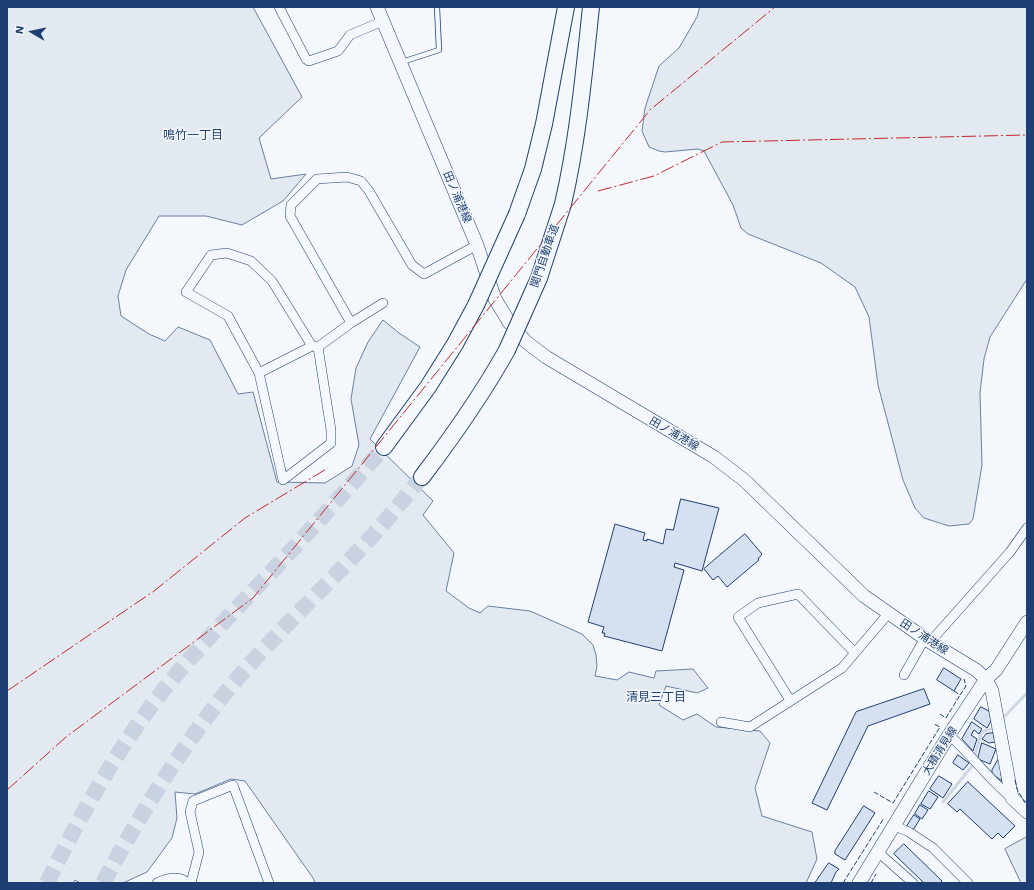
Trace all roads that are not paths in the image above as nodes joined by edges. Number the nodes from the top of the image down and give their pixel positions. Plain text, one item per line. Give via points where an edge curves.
1 (279, 7) edge
2 (377, 7) edge
3 (437, 7) edge
4 (566, 7) edge
5 (590, 7) edge
6 (383, 21) junction
7 (400, 63) junction
8 (477, 246) junction
9 (383, 303) dead end
10 (351, 323) junction
11 (315, 347) junction
12 (259, 373) junction
13 (384, 447) tunnel mouth
14 (422, 477) tunnel mouth
15 (1027, 528) edge
16 (888, 614) junction
17 (1027, 622) edge
18 (927, 640) junction
19 (855, 653) junction
20 (904, 675) dead end
21 (986, 679) junction
22 (790, 700) junction
23 (721, 722) dead end
24 (949, 735) junction
25 (1012, 798) junction
26 (1027, 812) edge
27 (895, 826) junction
28 (878, 852) junction
29 (157, 883) edge
30 (187, 883) edge
31 (191, 883) edge
32 (269, 883) edge
33 (859, 883) edge
34 (913, 883) edge
35 (968, 883) edge

1 - 6 street via 309,61 338,51 350,35
2 - 6 main road, 田ノ浦港線
3 - 7 lane via 439,50
4 - 13 highway, bridge via 544,124 533,169 517,214 476,305 455,344 428,387
5 - 14 highway, 関門自動車道, bridge via 573,162 563,204 539,278 506,350 486,386 466,418
6 - 7 main road, 田ノ浦港線
7 - 8 main road, 田ノ浦港線
8 - 10 street via 424,274 412,265 361,181 346,177 317,180 291,205 290,216
8 - 16 main road, 田ノ浦港線 via 495,299 508,322 525,341 613,399 714,457 744,480 864,596
9 - 10 street
10 - 11 street
11 - 12 street
11 - 12 street via 331,430 331,443 283,480
11 - 12 street via 272,281 251,261 227,253 211,255 186,292 228,316
15 - 18 street via 1010,552
16 - 18 main road, 田ノ浦港線
16 - 19 street
17 - 21 main road, 大積清見線 via 996,670
18 - 20 street
18 - 21 main road, 田ノ浦港線
19 - 22 street via 842,668
19 - 22 street via 798,594 758,603 738,617
21 - 24 main road, 大積清見線
21 - 25 main road via 992,691
22 - 23 street via 750,727
24 - 25 street via 997,786
24 - 27 main road, 大積清見線
25 - 26 main road
27 - 28 main road, 大積清見線
27 - 35 street via 933,848
28 - 33 main road, 大積清見線
28 - 34 street
29 - 30 street via 178,878
31 - 32 street via 199,852 190,812 193,801 233,785

